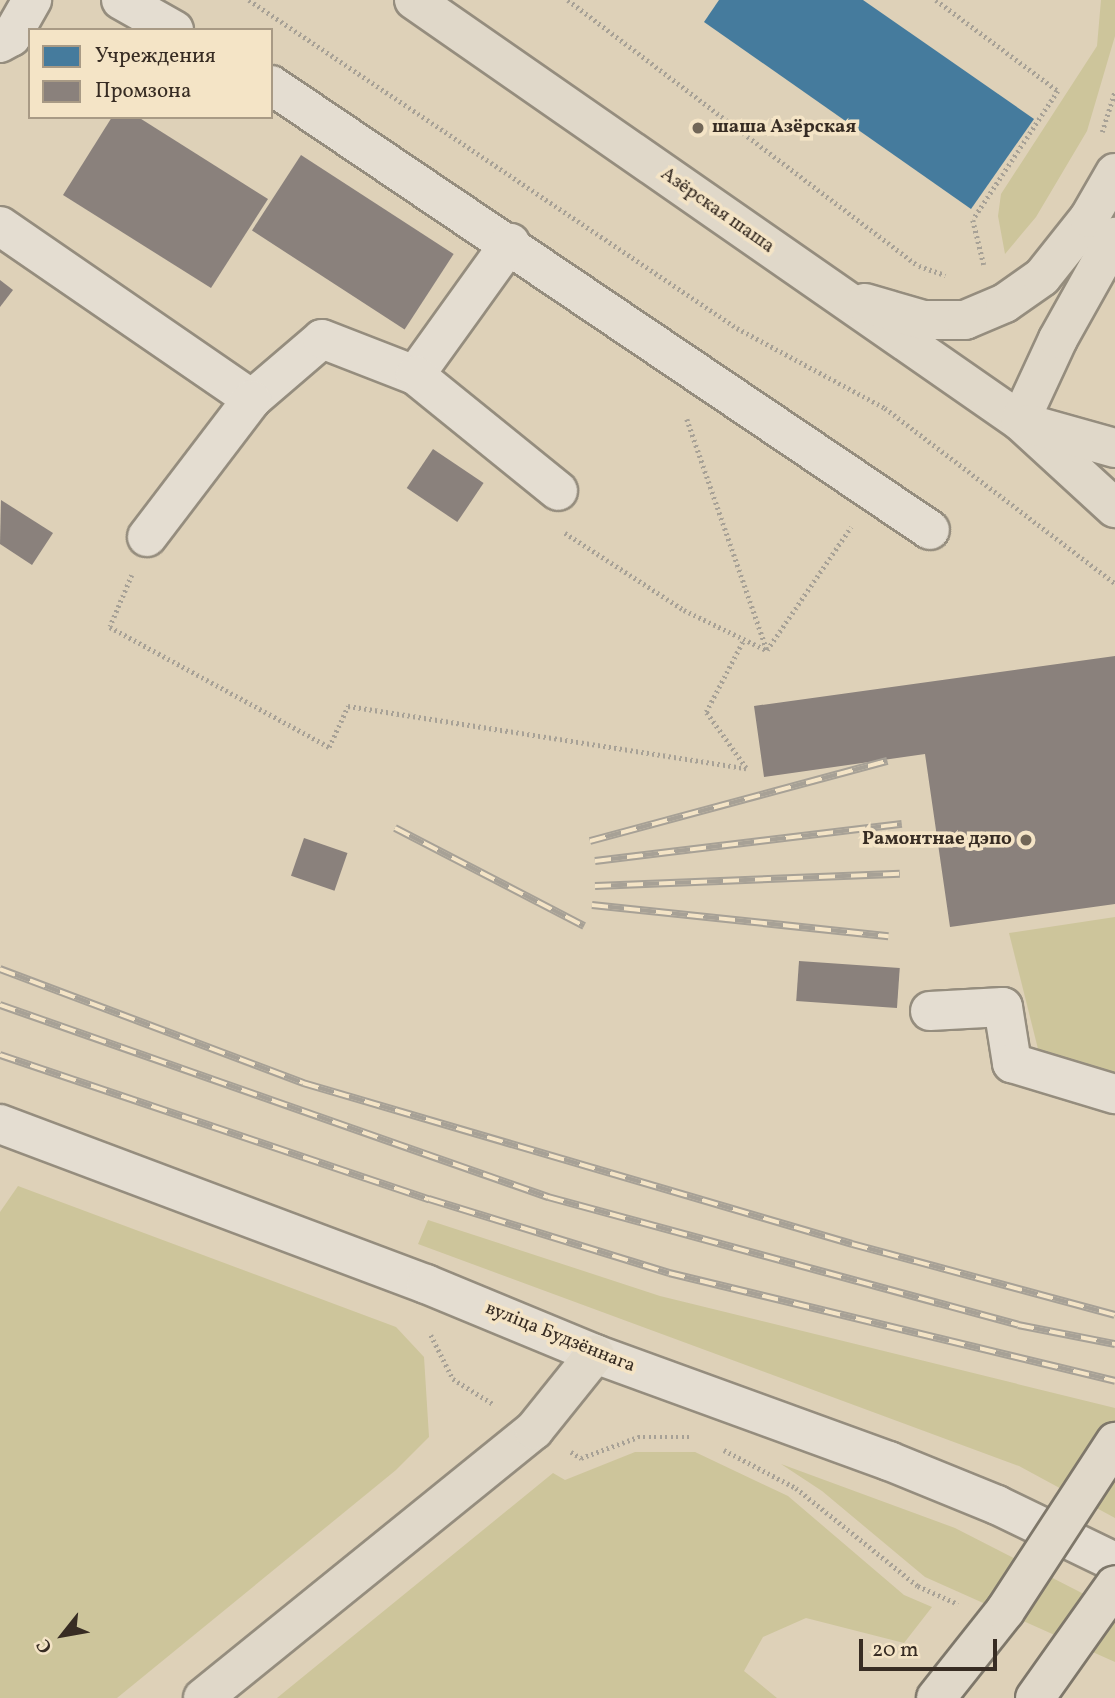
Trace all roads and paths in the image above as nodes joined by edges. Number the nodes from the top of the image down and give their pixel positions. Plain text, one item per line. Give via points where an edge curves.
1 (32, 0) edge
2 (121, 0) edge
3 (249, 0) edge
4 (414, 0) edge
5 (568, 0) edge
6 (936, 0) edge
7 (170, 28) edge
8 (0, 43) edge
9 (273, 86) edge
10 (1115, 173) edge
11 (0, 226) edge
12 (1115, 237) edge
13 (510, 243) junction
14 (919, 266) dead end
15 (987, 276) dead end
16 (836, 295) junction
17 (415, 375) junction
18 (253, 398) junction
19 (685, 414) dead end
20 (1020, 421) junction
21 (1115, 448) edge
22 (558, 491) joint
23 (875, 492) junction
24 (1115, 508) edge
25 (930, 530) dead end
26 (148, 537) joint
27 (1115, 583) edge
28 (744, 639) junction
29 (767, 650) junction
30 (930, 1011) dead end
31 (1115, 1094) edge
32 (0, 1124) edge
33 (595, 1354) junction
34 (1115, 1442) edge
35 (1115, 1562) edge
36 (1115, 1585) edge
37 (203, 1698) edge
38 (936, 1698) edge
39 (1035, 1698) edge

1 - 8 street via 11,37
2 - 7 street
3 - 27 path via 737,328 885,408
4 - 16 main road, Азёрская шаша
5 - 14 path
6 - 15 path via 1058,91 973,220
9 - 13 street
10 - 16 main road via 1089,218 1042,277 1006,303 965,320 923,320
11 - 18 street
12 - 20 main road via 1058,339
13 - 17 street
13 - 23 street
16 - 20 main road, Азёрская шаша
17 - 18 street via 322,339
17 - 22 street
18 - 26 street
19 - 29 path
20 - 21 main road, Азёрская шаша
20 - 24 main road, Азёрская шаша
22 - 28 path via 552,525 684,610
23 - 25 street
23 - 29 path
26 - 28 path via 110,627 329,747 348,706 746,768 706,712
28 - 29 path
30 - 31 street via 1003,1007 1012,1063
32 - 33 street, вуліца Будзённага via 426,1284
33 - 35 street, вуліца Будзённага via 889,1461 997,1505
33 - 37 main road via 534,1430
34 - 38 main road, bridge via 1005,1611
36 - 39 main road, bridge

